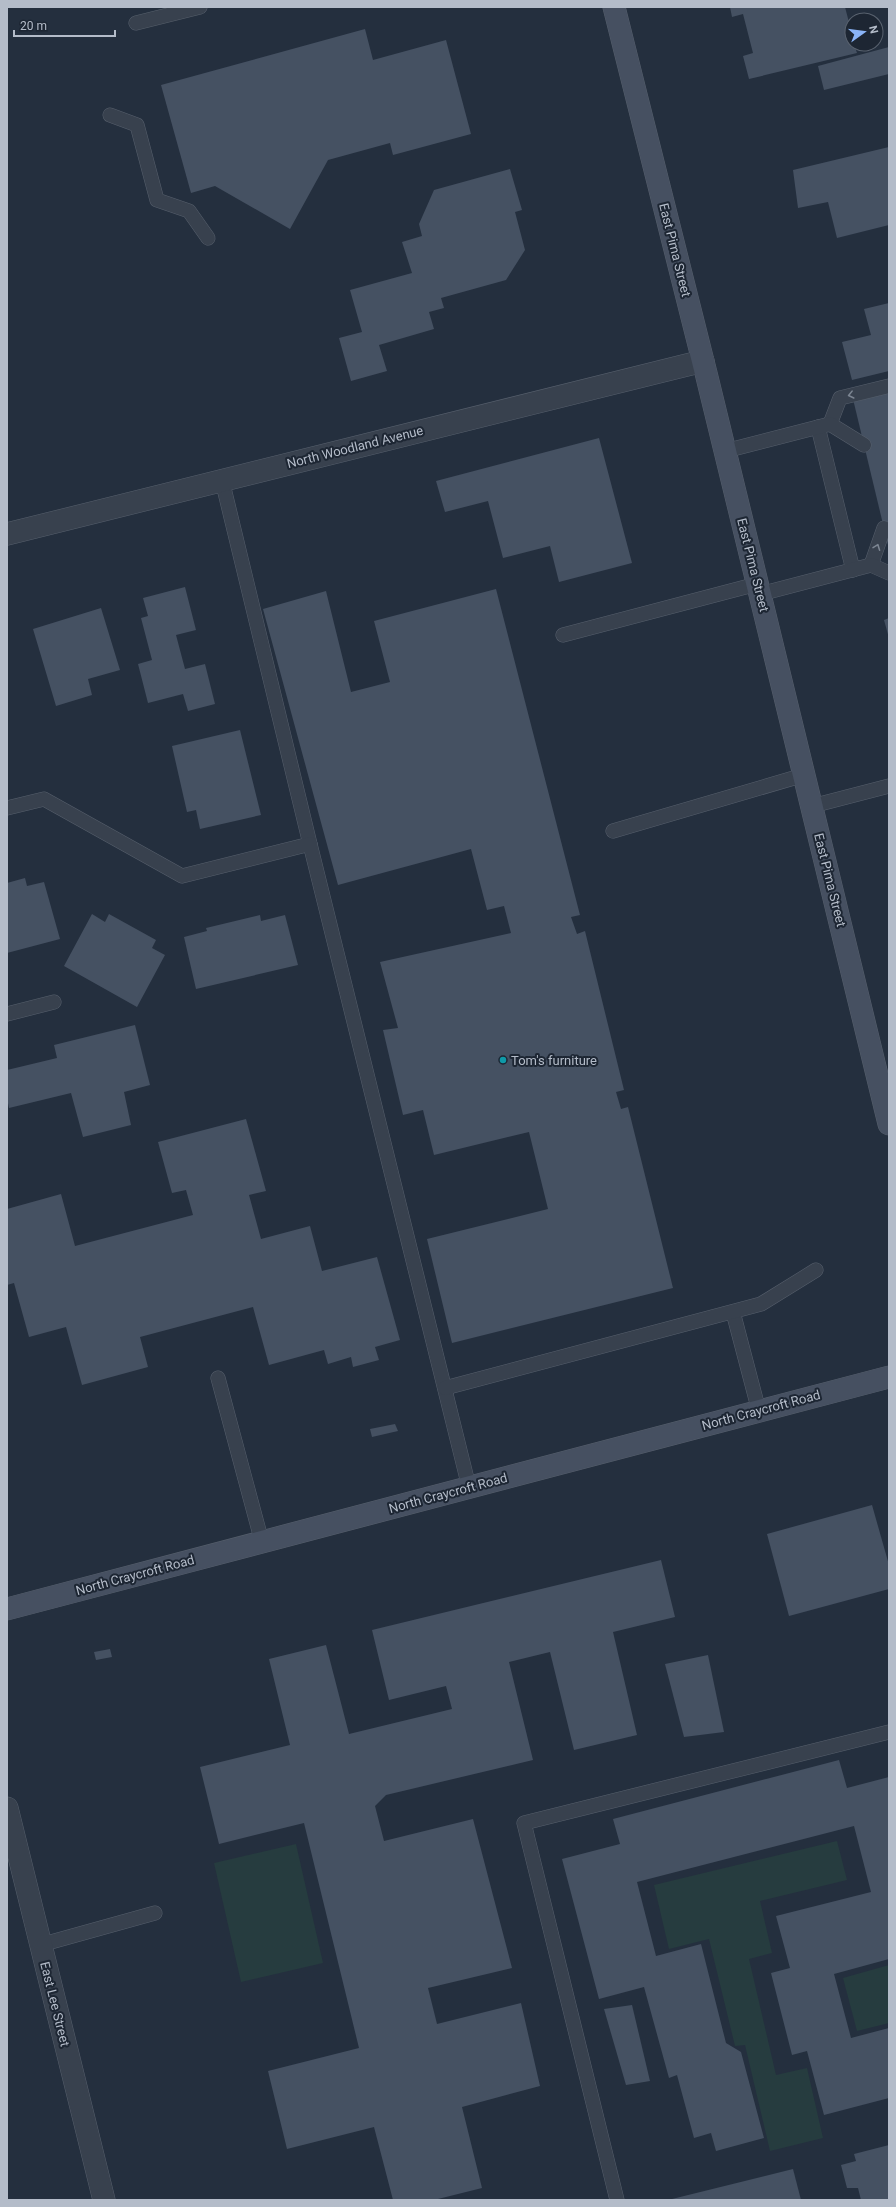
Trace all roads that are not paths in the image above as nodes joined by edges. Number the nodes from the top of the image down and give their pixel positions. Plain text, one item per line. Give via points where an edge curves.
1 (200, 7) edge
2 (614, 7) edge
3 (136, 23) dead end
4 (110, 115) dead end
5 (208, 238) dead end
6 (703, 361) junction
7 (889, 386) edge
8 (824, 425) junction
9 (864, 445) dead end
10 (725, 451) junction
11 (222, 480) junction
12 (884, 528) dead end
13 (7, 534) edge
14 (870, 565) junction
15 (853, 570) junction
16 (889, 573) edge
17 (759, 589) junction
18 (563, 635) dead end
19 (804, 774) junction
20 (889, 786) edge
21 (812, 806) junction
22 (7, 808) edge
23 (613, 831) dead end
24 (310, 844) junction
25 (54, 1002) dead end
26 (7, 1014) edge
27 (886, 1096) edge
28 (889, 1124) edge
29 (816, 1270) dead end
30 (733, 1312) junction
31 (889, 1377) edge
32 (218, 1378) dead end
33 (445, 1388) junction
34 (759, 1411) junction
35 (469, 1487) junction
36 (262, 1542) junction
37 (7, 1608) edge
38 (889, 1732) edge
39 (7, 1808) edge
40 (155, 1913) dead end
41 (40, 1945) junction
42 (104, 2200) edge
43 (617, 2200) edge

1 - 3 lane
2 - 6 street, East Pima Street
4 - 5 lane via 137,125 157,200 189,211
6 - 10 street, East Pima Street
6 - 11 street, North Woodland Avenue
7 -> 8 lane via 840,398
8 - 9 lane
8 - 10 lane
8 - 15 lane
10 - 17 street, East Pima Street
11 - 13 street, North Woodland Avenue
11 - 24 lane
14 -> 12 lane
14 - 15 lane
14 - 16 lane
15 - 17 lane
17 - 18 lane
17 - 19 street, East Pima Street
19 - 21 street, East Pima Street
19 - 23 lane
20 - 21 lane
21 - 27 street, East Pima Street
22 - 24 lane via 44,800 182,876
24 - 33 lane
25 - 26 lane
27 - 28 street, East Pima Street
29 - 30 lane via 761,1304
30 - 33 lane
30 - 34 lane
31 - 34 street, North Craycroft Road
32 - 36 lane
33 - 35 lane
34 - 35 street, North Craycroft Road
35 - 36 street, North Craycroft Road
36 - 37 street, North Craycroft Road
38 - 43 lane via 524,1823
39 - 41 street, East Lee Street
40 - 41 lane
41 - 42 street, East Lee Street

